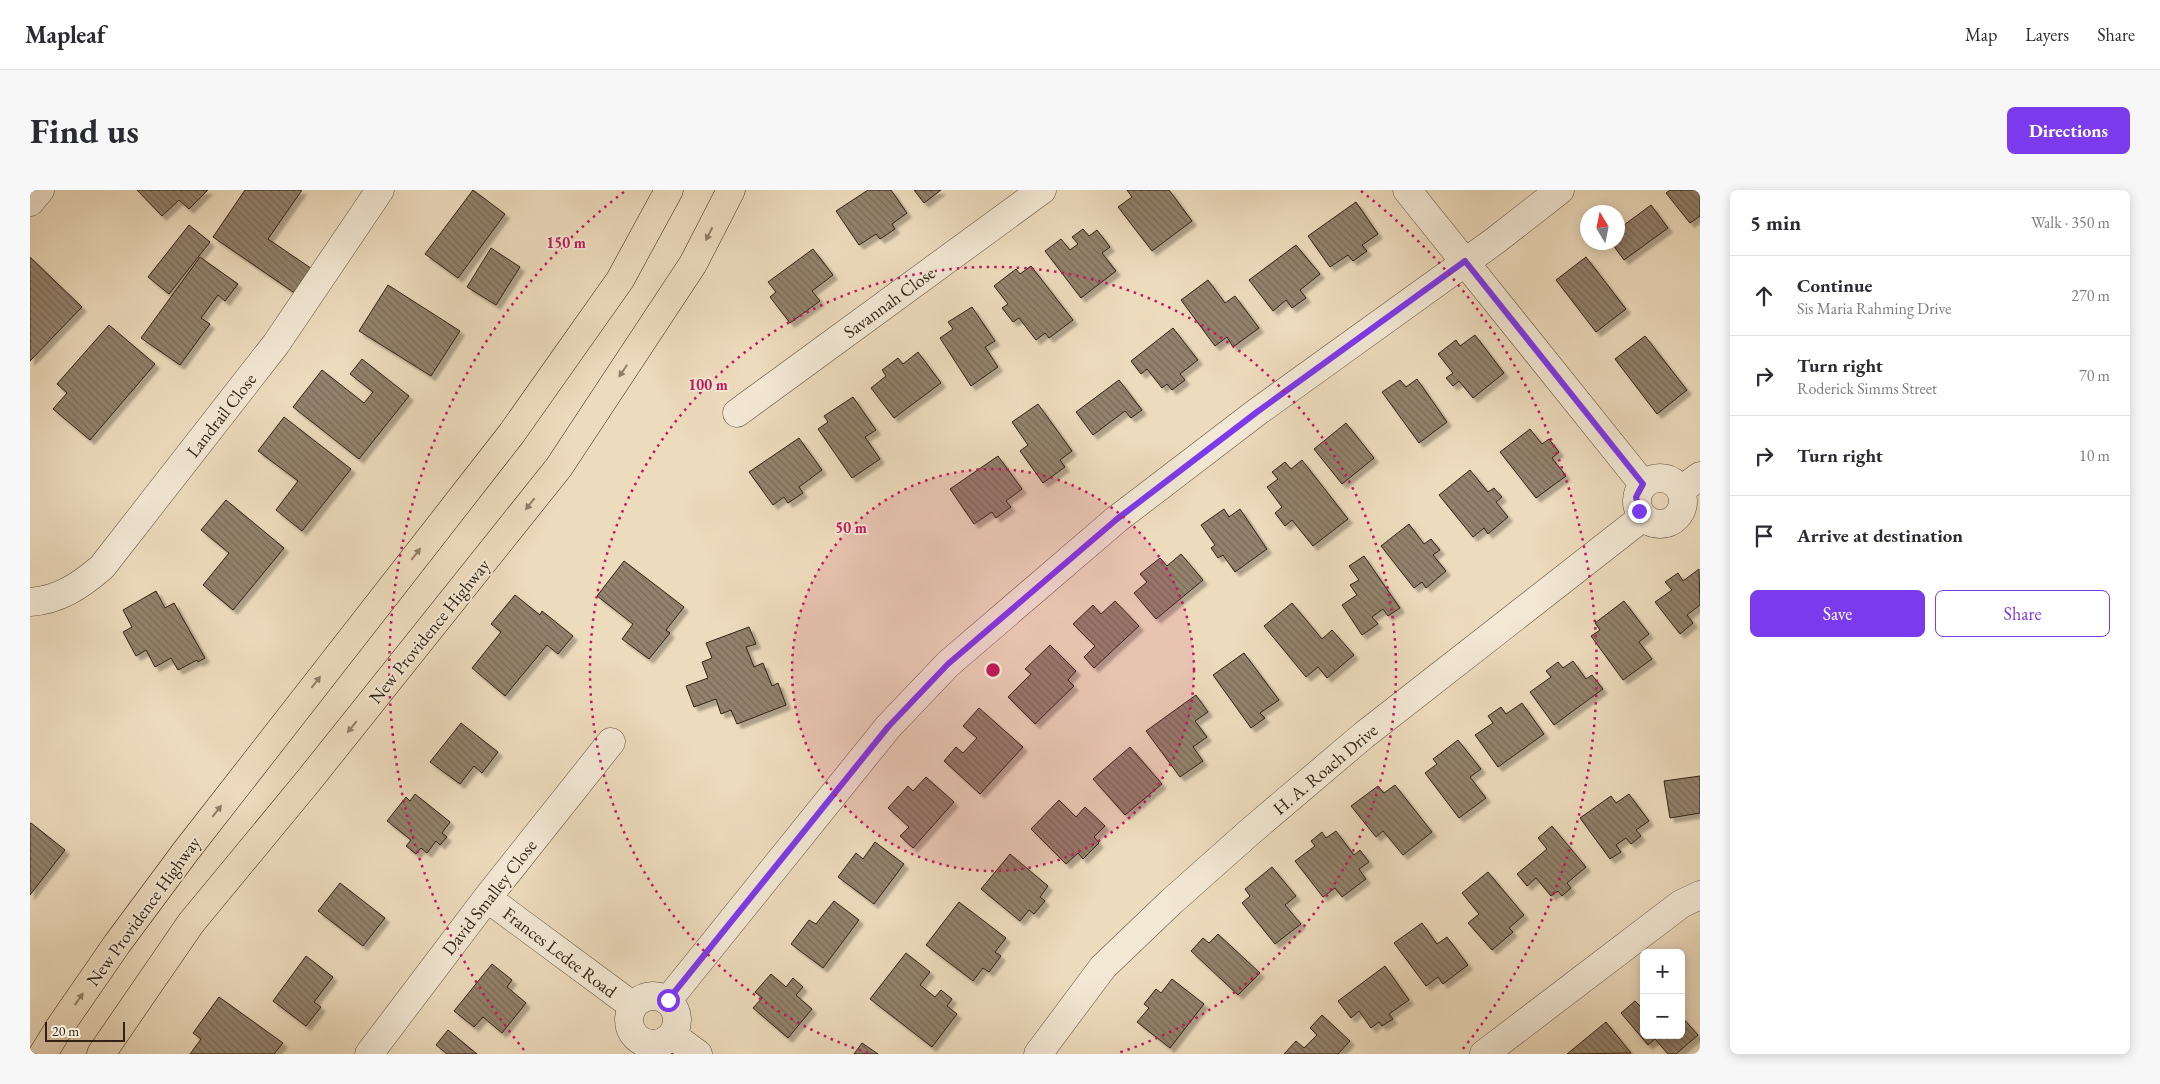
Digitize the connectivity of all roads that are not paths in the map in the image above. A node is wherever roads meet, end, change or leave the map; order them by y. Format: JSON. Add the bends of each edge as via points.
{"nodes":[{"id":1,"x":40,"y":190,"type":"edge"},
{"id":2,"x":380,"y":190,"type":"edge"},
{"id":3,"x":669,"y":190,"type":"edge"},
{"id":4,"x":731,"y":190,"type":"edge"},
{"id":5,"x":1042,"y":190,"type":"edge"},
{"id":6,"x":1407,"y":190,"type":"edge"},
{"id":7,"x":1560,"y":190,"type":"edge"},
{"id":8,"x":30,"y":202,"type":"edge"},
{"id":9,"x":1465,"y":261,"type":"junction"},
{"id":10,"x":737,"y":413,"type":"dead end"},
{"id":11,"x":1691,"y":483,"type":"edge"},
{"id":12,"x":1643,"y":484,"type":"junction"},
{"id":13,"x":1643,"y":517,"type":"junction"},
{"id":14,"x":30,"y":602,"type":"edge"},
{"id":15,"x":611,"y":742,"type":"dead end"},
{"id":16,"x":1700,"y":895,"type":"edge"},
{"id":17,"x":487,"y":898,"type":"junction"},
{"id":18,"x":668,"y":1000,"type":"junction"},
{"id":19,"x":634,"y":1006,"type":"junction"},
{"id":20,"x":672,"y":1035,"type":"junction"},
{"id":21,"x":630,"y":1046,"type":"edge"},
{"id":22,"x":43,"y":1054,"type":"edge"},
{"id":23,"x":101,"y":1054,"type":"edge"},
{"id":24,"x":369,"y":1054,"type":"edge"},
{"id":25,"x":698,"y":1054,"type":"edge"},
{"id":26,"x":1038,"y":1054,"type":"edge"},
{"id":27,"x":1484,"y":1054,"type":"edge"}],
"edges":[{"from":1,"to":8,"type":"street"},
{"from":2,"to":14,"type":"street","name":"Landrail Close","via":[[276,344],[102,567],[67,592],[46,601]]},
{"from":22,"to":3,"type":"highway","name":"New Providence Highway","one_way":true,"via":[[186,851],[512,433],[620,280]]},
{"from":4,"to":23,"type":"highway","name":"New Providence Highway","one_way":true,"via":[[693,264],[559,467],[191,923]]},
{"from":5,"to":10,"type":"street","name":"Savannah Close"},
{"from":6,"to":9,"type":"street"},
{"from":7,"to":9,"type":"street"},
{"from":9,"to":12,"type":"street"},
{"from":9,"to":18,"type":"street","via":[[1257,412],[1117,519],[948,664],[888,727]]},
{"from":11,"to":12,"type":"street","via":[[1677,484],[1664,477]]},
{"from":11,"to":13,"type":"street","via":[[1677,517],[1660,524],[1650,523]]},
{"from":12,"to":13,"type":"street","via":[[1636,504]]},
{"from":13,"to":26,"type":"street","name":"H. A. Roach Drive","via":[[1364,735],[1230,850],[1103,967]]},
{"from":15,"to":17,"type":"street","name":"David Smalley Close"},
{"from":16,"to":27,"type":"street","via":[[1681,904]]},
{"from":17,"to":19,"type":"street","name":"Frances Ledee Road"},
{"from":17,"to":24,"type":"street","name":"David Smalley Close"},
{"from":18,"to":19,"type":"street","via":[[650,996]]},
{"from":18,"to":20,"type":"street","via":[[678,1020]]},
{"from":19,"to":21,"type":"street","via":[[629,1023],[632,1031]]},
{"from":20,"to":21,"type":"street","via":[[664,1042]]},
{"from":20,"to":25,"type":"street"}]}
